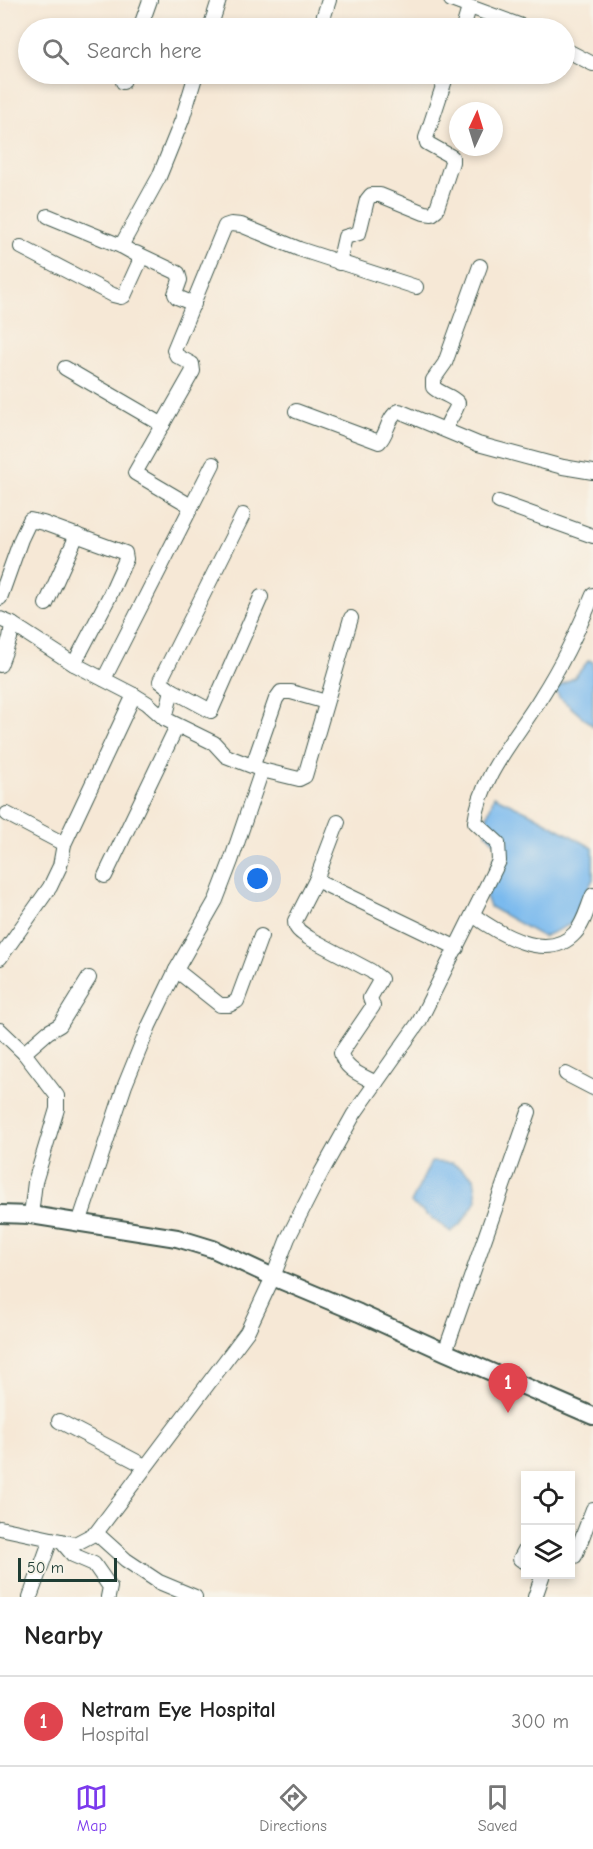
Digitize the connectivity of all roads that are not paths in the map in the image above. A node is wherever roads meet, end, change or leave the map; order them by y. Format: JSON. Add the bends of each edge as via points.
{"nodes":[{"id":1,"x":150,"y":0,"type":"edge"},
{"id":2,"x":219,"y":0,"type":"edge"},
{"id":3,"x":329,"y":0,"type":"edge"},
{"id":4,"x":451,"y":0,"type":"edge"},
{"id":5,"x":469,"y":8,"type":"junction"},
{"id":6,"x":144,"y":18,"type":"edge"},
{"id":7,"x":213,"y":18,"type":"edge"},
{"id":8,"x":323,"y":18,"type":"edge"},
{"id":9,"x":466,"y":18,"type":"edge"},
{"id":10,"x":498,"y":18,"type":"edge"},
{"id":11,"x":575,"y":55,"type":"edge"},
{"id":12,"x":593,"y":64,"type":"edge"},
{"id":13,"x":193,"y":84,"type":"edge"},
{"id":14,"x":444,"y":84,"type":"edge"},
{"id":15,"x":48,"y":216,"type":"dead end"},
{"id":16,"x":120,"y":246,"type":"junction"},
{"id":17,"x":21,"y":248,"type":"dead end"},
{"id":18,"x":136,"y":253,"type":"junction"},
{"id":19,"x":339,"y":263,"type":"junction"},
{"id":20,"x":480,"y":266,"type":"dead end"},
{"id":21,"x":416,"y":287,"type":"dead end"},
{"id":22,"x":194,"y":304,"type":"junction"},
{"id":23,"x":65,"y":369,"type":"dead end"},
{"id":24,"x":296,"y":411,"type":"dead end"},
{"id":25,"x":163,"y":425,"type":"junction"},
{"id":26,"x":446,"y":430,"type":"junction"},
{"id":27,"x":213,"y":464,"type":"dead end"},
{"id":28,"x":593,"y":472,"type":"edge"},
{"id":29,"x":500,"y":502,"type":"dead end"},
{"id":30,"x":191,"y":506,"type":"junction"},
{"id":31,"x":243,"y":515,"type":"dead end"},
{"id":32,"x":77,"y":535,"type":"junction"},
{"id":33,"x":593,"y":536,"type":"edge"},
{"id":34,"x":593,"y":595,"type":"edge"},
{"id":35,"x":261,"y":597,"type":"dead end"},
{"id":36,"x":0,"y":598,"type":"edge"},
{"id":37,"x":46,"y":604,"type":"dead end"},
{"id":38,"x":351,"y":618,"type":"dead end"},
{"id":39,"x":6,"y":622,"type":"edge"},
{"id":40,"x":74,"y":664,"type":"junction"},
{"id":41,"x":0,"y":665,"type":"edge"},
{"id":42,"x":104,"y":679,"type":"junction"},
{"id":43,"x":172,"y":690,"type":"junction"},
{"id":44,"x":134,"y":695,"type":"junction"},
{"id":45,"x":326,"y":702,"type":"junction"},
{"id":46,"x":171,"y":723,"type":"junction"},
{"id":47,"x":258,"y":768,"type":"junction"},
{"id":48,"x":7,"y":814,"type":"dead end"},
{"id":49,"x":338,"y":822,"type":"dead end"},
{"id":50,"x":64,"y":844,"type":"junction"},
{"id":51,"x":105,"y":876,"type":"dead end"},
{"id":52,"x":316,"y":880,"type":"junction"},
{"id":53,"x":593,"y":895,"type":"edge"},
{"id":54,"x":473,"y":915,"type":"junction"},
{"id":55,"x":261,"y":936,"type":"dead end"},
{"id":56,"x":457,"y":948,"type":"junction"},
{"id":57,"x":0,"y":958,"type":"edge"},
{"id":58,"x":176,"y":969,"type":"junction"},
{"id":59,"x":89,"y":978,"type":"dead end"},
{"id":60,"x":0,"y":1030,"type":"edge"},
{"id":61,"x":24,"y":1053,"type":"junction"},
{"id":62,"x":566,"y":1074,"type":"dead end"},
{"id":63,"x":376,"y":1083,"type":"junction"},
{"id":64,"x":593,"y":1088,"type":"edge"},
{"id":65,"x":529,"y":1112,"type":"dead end"},
{"id":66,"x":31,"y":1215,"type":"junction"},
{"id":67,"x":1,"y":1218,"type":"edge"},
{"id":68,"x":79,"y":1223,"type":"junction"},
{"id":69,"x":273,"y":1277,"type":"junction"},
{"id":70,"x":445,"y":1352,"type":"junction"},
{"id":71,"x":593,"y":1416,"type":"edge"},
{"id":72,"x":59,"y":1421,"type":"dead end"},
{"id":73,"x":145,"y":1466,"type":"junction"},
{"id":74,"x":593,"y":1509,"type":"edge"},
{"id":75,"x":0,"y":1528,"type":"edge"},
{"id":76,"x":96,"y":1533,"type":"junction"},
{"id":77,"x":56,"y":1540,"type":"junction"},
{"id":78,"x":575,"y":1556,"type":"edge"},
{"id":79,"x":542,"y":1579,"type":"edge"},
{"id":80,"x":30,"y":1597,"type":"edge"},
{"id":81,"x":108,"y":1597,"type":"edge"},
{"id":82,"x":195,"y":1597,"type":"edge"},
{"id":83,"x":535,"y":1597,"type":"edge"}],
"edges":[{"from":1,"to":6,"type":"street"},
{"from":2,"to":7,"type":"street"},
{"from":3,"to":8,"type":"street"},
{"from":4,"to":5,"type":"street"},
{"from":5,"to":9,"type":"street"},
{"from":5,"to":10,"type":"street"},
{"from":11,"to":12,"type":"street"},
{"from":13,"to":16,"type":"street","via":[[159,177]]},
{"from":14,"to":19,"type":"street","via":[[426,138],[427,143],[452,157],[436,211],[424,213],[371,195],[360,231],[345,237]]},
{"from":15,"to":16,"type":"street"},
{"from":16,"to":18,"type":"street"},
{"from":17,"to":18,"type":"street","via":[[121,297],[139,263]]},
{"from":18,"to":22,"type":"street","via":[[178,273],[175,294]]},
{"from":19,"to":21,"type":"street"},
{"from":19,"to":22,"type":"street","via":[[231,224],[221,234]]},
{"from":20,"to":26,"type":"street","via":[[445,363],[434,380],[436,391],[458,403]]},
{"from":22,"to":25,"type":"street","via":[[174,350],[194,368]]},
{"from":23,"to":25,"type":"street"},
{"from":24,"to":26,"type":"street","via":[[379,442],[399,411]]},
{"from":25,"to":30,"type":"street","via":[[135,473]]},
{"from":26,"to":28,"type":"street","via":[[478,444]]},
{"from":27,"to":30,"type":"street"},
{"from":29,"to":33,"type":"street"},
{"from":30,"to":42,"type":"street"},
{"from":31,"to":43,"type":"street","via":[[160,681]]},
{"from":32,"to":36,"type":"street","via":[[30,520]]},
{"from":32,"to":37,"type":"street"},
{"from":32,"to":40,"type":"street","via":[[125,554],[126,559]]},
{"from":34,"to":54,"type":"street","via":[[568,650],[487,780],[475,822],[498,843],[499,861]]},
{"from":35,"to":43,"type":"street","via":[[210,711]]},
{"from":38,"to":45,"type":"street"},
{"from":39,"to":40,"type":"street"},
{"from":39,"to":41,"type":"street","via":[[10,638]]},
{"from":40,"to":42,"type":"street"},
{"from":42,"to":44,"type":"street"},
{"from":43,"to":46,"type":"street"},
{"from":44,"to":46,"type":"street"},
{"from":44,"to":50,"type":"street"},
{"from":45,"to":47,"type":"street","via":[[305,776],[300,779]]},
{"from":45,"to":47,"type":"street","via":[[281,692]]},
{"from":46,"to":47,"type":"street","via":[[214,743],[226,756]]},
{"from":46,"to":51,"type":"street"},
{"from":47,"to":58,"type":"street","via":[[216,900]]},
{"from":48,"to":50,"type":"street"},
{"from":49,"to":52,"type":"street"},
{"from":50,"to":57,"type":"street","via":[[60,866],[50,887]]},
{"from":52,"to":56,"type":"street"},
{"from":52,"to":63,"type":"street","via":[[295,926],[381,980],[370,998],[373,1006],[341,1053],[351,1070]]},
{"from":53,"to":54,"type":"street","via":[[578,931],[553,945],[509,938]]},
{"from":54,"to":56,"type":"street"},
{"from":55,"to":58,"type":"street","via":[[237,1001],[229,1005],[220,1005]]},
{"from":56,"to":63,"type":"street","via":[[420,1023]]},
{"from":58,"to":68,"type":"street","via":[[125,1085]]},
{"from":59,"to":61,"type":"street","via":[[60,1025]]},
{"from":60,"to":61,"type":"street"},
{"from":61,"to":66,"type":"street","via":[[57,1096],[57,1109],[35,1182]]},
{"from":62,"to":64,"type":"street"},
{"from":63,"to":69,"type":"street","via":[[321,1173]]},
{"from":65,"to":70,"type":"street"},
{"from":66,"to":67,"type":"street"},
{"from":66,"to":68,"type":"street"},
{"from":68,"to":69,"type":"street","via":[[177,1238],[213,1249]]},
{"from":69,"to":70,"type":"street"},
{"from":69,"to":73,"type":"street","via":[[247,1332]]},
{"from":70,"to":71,"type":"street"},
{"from":72,"to":73,"type":"street"},
{"from":73,"to":76,"type":"street"},
{"from":74,"to":78,"type":"street"},
{"from":75,"to":77,"type":"street"},
{"from":76,"to":77,"type":"street","via":[[75,1544]]},
{"from":76,"to":82,"type":"street","via":[[159,1582]]},
{"from":77,"to":80,"type":"street"},
{"from":77,"to":81,"type":"street","via":[[73,1555],[94,1564],[110,1587]]},
{"from":79,"to":83,"type":"street"}]}
